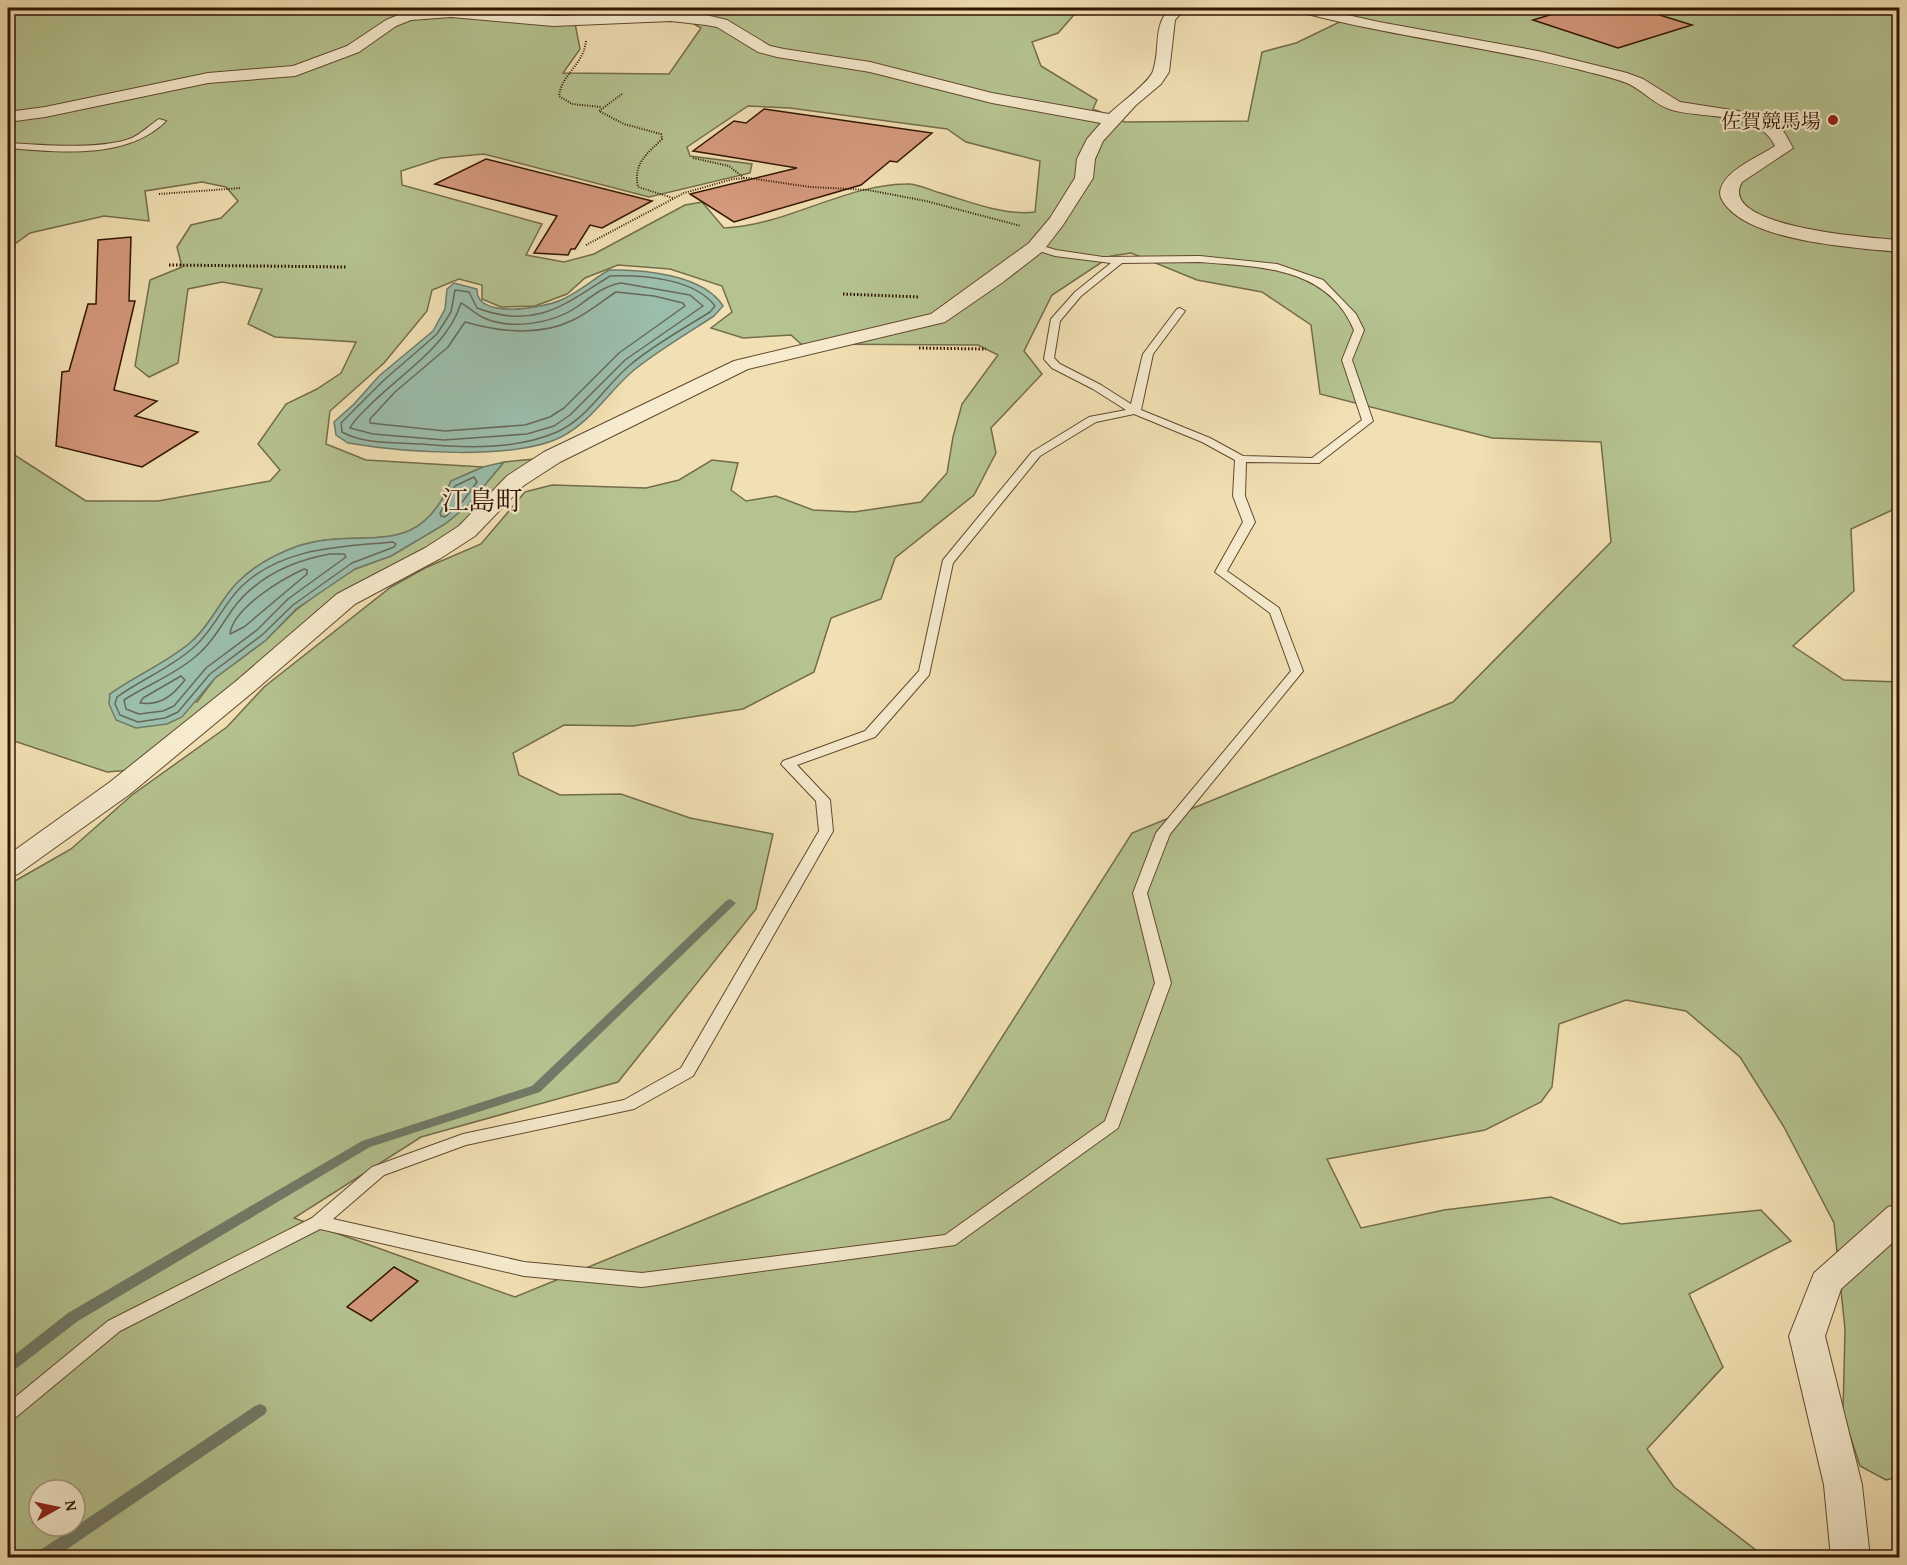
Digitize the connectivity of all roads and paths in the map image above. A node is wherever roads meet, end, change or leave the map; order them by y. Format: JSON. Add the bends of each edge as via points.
{"nodes":[{"id":1,"x":1178,"y":8,"type":"edge"},
{"id":2,"x":1300,"y":8,"type":"edge"},
{"id":3,"x":582,"y":20,"type":"junction"},
{"id":4,"x":622,"y":94,"type":"dead end"},
{"id":5,"x":602,"y":107,"type":"junction"},
{"id":6,"x":8,"y":117,"type":"edge"},
{"id":7,"x":1113,"y":120,"type":"junction"},
{"id":8,"x":162,"y":121,"type":"dead end"},
{"id":9,"x":8,"y":146,"type":"edge"},
{"id":10,"x":693,"y":158,"type":"dead end"},
{"id":11,"x":744,"y":178,"type":"junction"},
{"id":12,"x":241,"y":188,"type":"dead end"},
{"id":13,"x":159,"y":194,"type":"dead end"},
{"id":14,"x":674,"y":198,"type":"junction"},
{"id":15,"x":1041,"y":240,"type":"junction"},
{"id":16,"x":586,"y":245,"type":"dead end"},
{"id":17,"x":1899,"y":246,"type":"edge"},
{"id":18,"x":1121,"y":259,"type":"junction"},
{"id":19,"x":169,"y":265,"type":"dead end"},
{"id":20,"x":346,"y":267,"type":"dead end"},
{"id":21,"x":843,"y":294,"type":"dead end"},
{"id":22,"x":962,"y":302,"type":"junction"},
{"id":23,"x":1180,"y":311,"type":"dead end"},
{"id":24,"x":1135,"y":411,"type":"junction"},
{"id":25,"x":1241,"y":459,"type":"junction"},
{"id":26,"x":8,"y":868,"type":"edge"},
{"id":27,"x":1899,"y":1216,"type":"edge"},
{"id":28,"x":318,"y":1222,"type":"junction"},
{"id":29,"x":8,"y":1413,"type":"edge"},
{"id":30,"x":1851,"y":1557,"type":"edge"}],
"edges":[{"from":1,"to":7,"type":"street","via":[[1168,19],[1161,72]]},
{"from":2,"to":17,"type":"street","via":[[1614,74],[1636,81],[1668,104],[1759,122],[1775,132],[1784,148],[1734,179],[1730,199],[1742,212],[1793,231]]},
{"from":3,"to":5,"type":"path","via":[[586,49],[576,69],[559,88],[559,96],[572,104]]},
{"from":3,"to":6,"type":"street","via":[[462,13],[408,16],[353,49],[295,71],[208,78]]},
{"from":3,"to":7,"type":"street","via":[[670,16],[722,23],[764,49],[783,54],[870,67],[992,98]]},
{"from":4,"to":5,"type":"path"},
{"from":5,"to":14,"type":"path","via":[[598,111],[609,118],[661,134],[661,141],[641,159],[636,178],[638,187]]},
{"from":7,"to":15,"type":"street","via":[[1095,139],[1086,159],[1084,178]]},
{"from":8,"to":9,"type":"lane","via":[[135,140],[112,144]]},
{"from":10,"to":11,"type":"path","via":[[732,167]]},
{"from":11,"to":14,"type":"path"},
{"from":11,"to":15,"type":"path","via":[[868,190],[926,201]]},
{"from":12,"to":13,"type":"path"},
{"from":14,"to":16,"type":"path"},
{"from":15,"to":18,"type":"lane","via":[[1055,253]]},
{"from":15,"to":22,"type":"street"},
{"from":18,"to":24,"type":"lane","via":[[1078,294],[1055,321],[1049,359]]},
{"from":18,"to":25,"type":"lane","via":[[1200,259],[1274,266],[1320,282],[1353,316],[1359,330],[1347,360],[1368,421],[1315,461]]},
{"from":19,"to":20,"type":"path"},
{"from":21,"to":22,"type":"path"},
{"from":22,"to":26,"type":"street","via":[[938,318],[918,324],[741,365],[552,457],[515,481],[467,531],[346,598],[120,788]]},
{"from":23,"to":24,"type":"lane","via":[[1148,354]]},
{"from":24,"to":25,"type":"lane"},
{"from":24,"to":28,"type":"lane","via":[[1093,419],[1036,454],[947,563],[925,672],[870,734],[788,764],[823,800],[826,831],[687,1072],[628,1105],[463,1140],[378,1171]]},
{"from":25,"to":28,"type":"lane","via":[[1239,496],[1249,522],[1221,572],[1275,611],[1297,671],[1163,833],[1140,893],[1163,983],[1112,1124],[949,1241],[642,1280],[524,1269]]},
{"from":27,"to":30,"type":"street","via":[[1826,1282],[1807,1335],[1843,1485]]},
{"from":28,"to":29,"type":"lane","via":[[114,1326]]}]}
